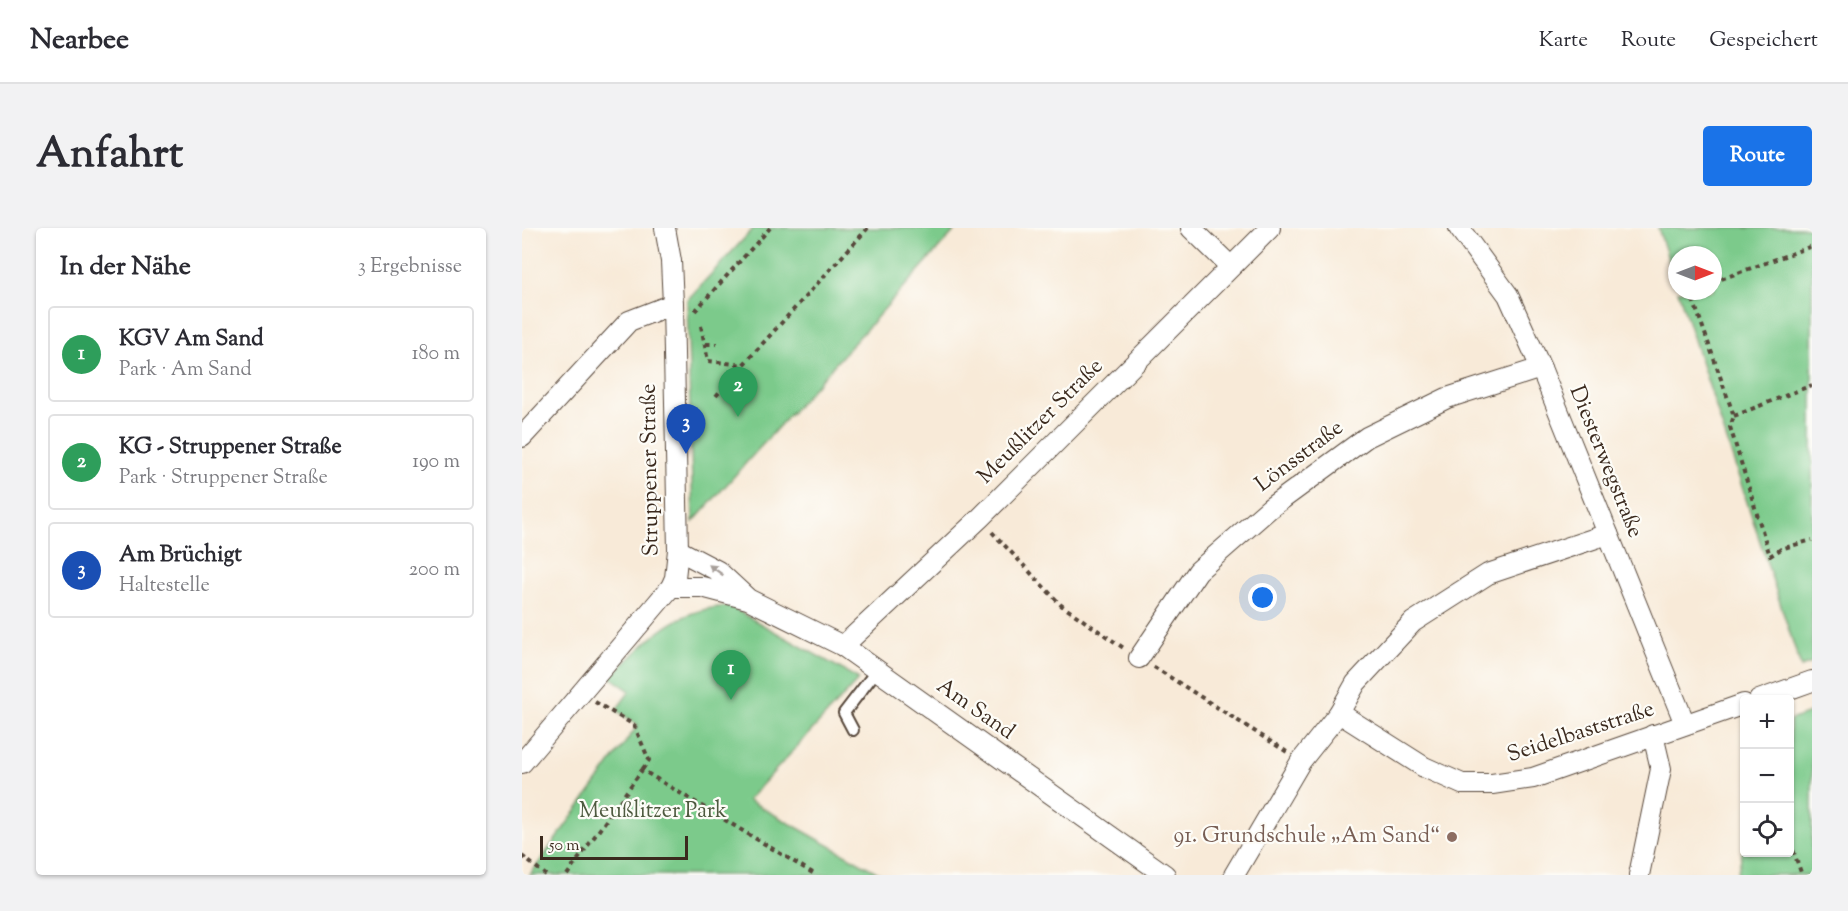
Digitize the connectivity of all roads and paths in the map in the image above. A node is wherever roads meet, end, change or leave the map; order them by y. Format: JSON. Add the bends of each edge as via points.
{"nodes":[{"id":1,"x":665,"y":228,"type":"edge"},
{"id":2,"x":770,"y":228,"type":"edge"},
{"id":3,"x":868,"y":228,"type":"edge"},
{"id":4,"x":1191,"y":228,"type":"edge"},
{"id":5,"x":1270,"y":228,"type":"edge"},
{"id":6,"x":1460,"y":228,"type":"edge"},
{"id":7,"x":1812,"y":246,"type":"edge"},
{"id":8,"x":1230,"y":266,"type":"junction"},
{"id":9,"x":1722,"y":279,"type":"edge"},
{"id":10,"x":1693,"y":300,"type":"edge"},
{"id":11,"x":673,"y":304,"type":"junction"},
{"id":12,"x":695,"y":311,"type":"dead end"},
{"id":13,"x":701,"y":326,"type":"dead end"},
{"id":14,"x":706,"y":344,"type":"junction"},
{"id":15,"x":717,"y":344,"type":"dead end"},
{"id":16,"x":743,"y":365,"type":"junction"},
{"id":17,"x":1541,"y":368,"type":"junction"},
{"id":18,"x":1812,"y":385,"type":"edge"},
{"id":19,"x":716,"y":396,"type":"dead end"},
{"id":20,"x":1734,"y":416,"type":"junction"},
{"id":21,"x":522,"y":437,"type":"edge"},
{"id":22,"x":1608,"y":534,"type":"junction"},
{"id":23,"x":1812,"y":540,"type":"edge"},
{"id":24,"x":678,"y":550,"type":"junction"},
{"id":25,"x":671,"y":587,"type":"junction"},
{"id":26,"x":748,"y":599,"type":"junction"},
{"id":27,"x":843,"y":646,"type":"junction"},
{"id":28,"x":1139,"y":658,"type":"dead end"},
{"id":29,"x":877,"y":670,"type":"junction"},
{"id":30,"x":1812,"y":681,"type":"edge"},
{"id":31,"x":581,"y":694,"type":"junction"},
{"id":32,"x":1771,"y":695,"type":"edge"},
{"id":33,"x":1740,"y":705,"type":"edge"},
{"id":34,"x":1339,"y":713,"type":"junction"},
{"id":35,"x":1685,"y":724,"type":"junction"},
{"id":36,"x":853,"y":730,"type":"dead end"},
{"id":37,"x":1653,"y":735,"type":"junction"},
{"id":38,"x":522,"y":763,"type":"edge"},
{"id":39,"x":642,"y":770,"type":"junction"},
{"id":40,"x":1794,"y":853,"type":"edge"},
{"id":41,"x":522,"y":856,"type":"edge"},
{"id":42,"x":546,"y":875,"type":"edge"},
{"id":43,"x":567,"y":875,"type":"edge"},
{"id":44,"x":816,"y":875,"type":"edge"},
{"id":45,"x":1165,"y":875,"type":"edge"},
{"id":46,"x":1234,"y":875,"type":"edge"},
{"id":47,"x":1639,"y":875,"type":"edge"},
{"id":48,"x":1802,"y":875,"type":"edge"}],
"edges":[{"from":1,"to":11,"type":"street","name":"Struppener Straße"},
{"from":2,"to":12,"type":"path"},
{"from":3,"to":16,"type":"path"},
{"from":4,"to":8,"type":"street"},
{"from":5,"to":8,"type":"street","name":"Meußlitzer Straße"},
{"from":6,"to":17,"type":"street","name":"Diesterwegstraße","via":[[1508,295]]},
{"from":7,"to":9,"type":"path"},
{"from":8,"to":27,"type":"street","name":"Meußlitzer Straße","via":[[980,518]]},
{"from":10,"to":20,"type":"path"},
{"from":11,"to":21,"type":"street","via":[[629,321]]},
{"from":11,"to":24,"type":"street","name":"Struppener Straße"},
{"from":13,"to":14,"type":"path"},
{"from":14,"to":15,"type":"path"},
{"from":14,"to":16,"type":"path","via":[[708,362]]},
{"from":16,"to":19,"type":"path"},
{"from":17,"to":22,"type":"street","name":"Diesterwegstraße"},
{"from":17,"to":28,"type":"street","name":"Lönsstraße","via":[[1446,398],[1367,437],[1270,508],[1198,571]]},
{"from":18,"to":20,"type":"path"},
{"from":20,"to":23,"type":"path","via":[[1730,427],[1770,556]]},
{"from":22,"to":34,"type":"street","via":[[1488,574],[1413,622],[1356,683]]},
{"from":22,"to":35,"type":"street","name":"Diesterwegstraße"},
{"from":24,"to":25,"type":"street","name":"Struppener Straße"},
{"from":26,"to":24,"type":"street","name":"Am Sand","one_way":true,"via":[[718,571]]},
{"from":25,"to":26,"type":"street","name":"Am Sand","via":[[702,587]]},
{"from":25,"to":31,"type":"street","name":"Struppener Straße"},
{"from":26,"to":27,"type":"street","name":"Am Sand"},
{"from":27,"to":29,"type":"street","name":"Am Sand"},
{"from":29,"to":36,"type":"lane","via":[[844,713]]},
{"from":29,"to":45,"type":"street","name":"Am Sand"},
{"from":30,"to":32,"type":"street"},
{"from":31,"to":38,"type":"street","name":"Struppener Straße"},
{"from":31,"to":39,"type":"path","via":[[634,725],[649,760]]},
{"from":33,"to":35,"type":"street","name":"Seidelbaststraße"},
{"from":34,"to":37,"type":"street","name":"Seidelbaststraße","via":[[1424,767],[1462,784],[1533,778]]},
{"from":34,"to":46,"type":"street","via":[[1301,761]]},
{"from":35,"to":37,"type":"street","name":"Seidelbaststraße"},
{"from":37,"to":47,"type":"street","via":[[1661,769]]},
{"from":39,"to":43,"type":"path"},
{"from":39,"to":44,"type":"path"},
{"from":40,"to":48,"type":"path"},
{"from":41,"to":42,"type":"path"}]}
